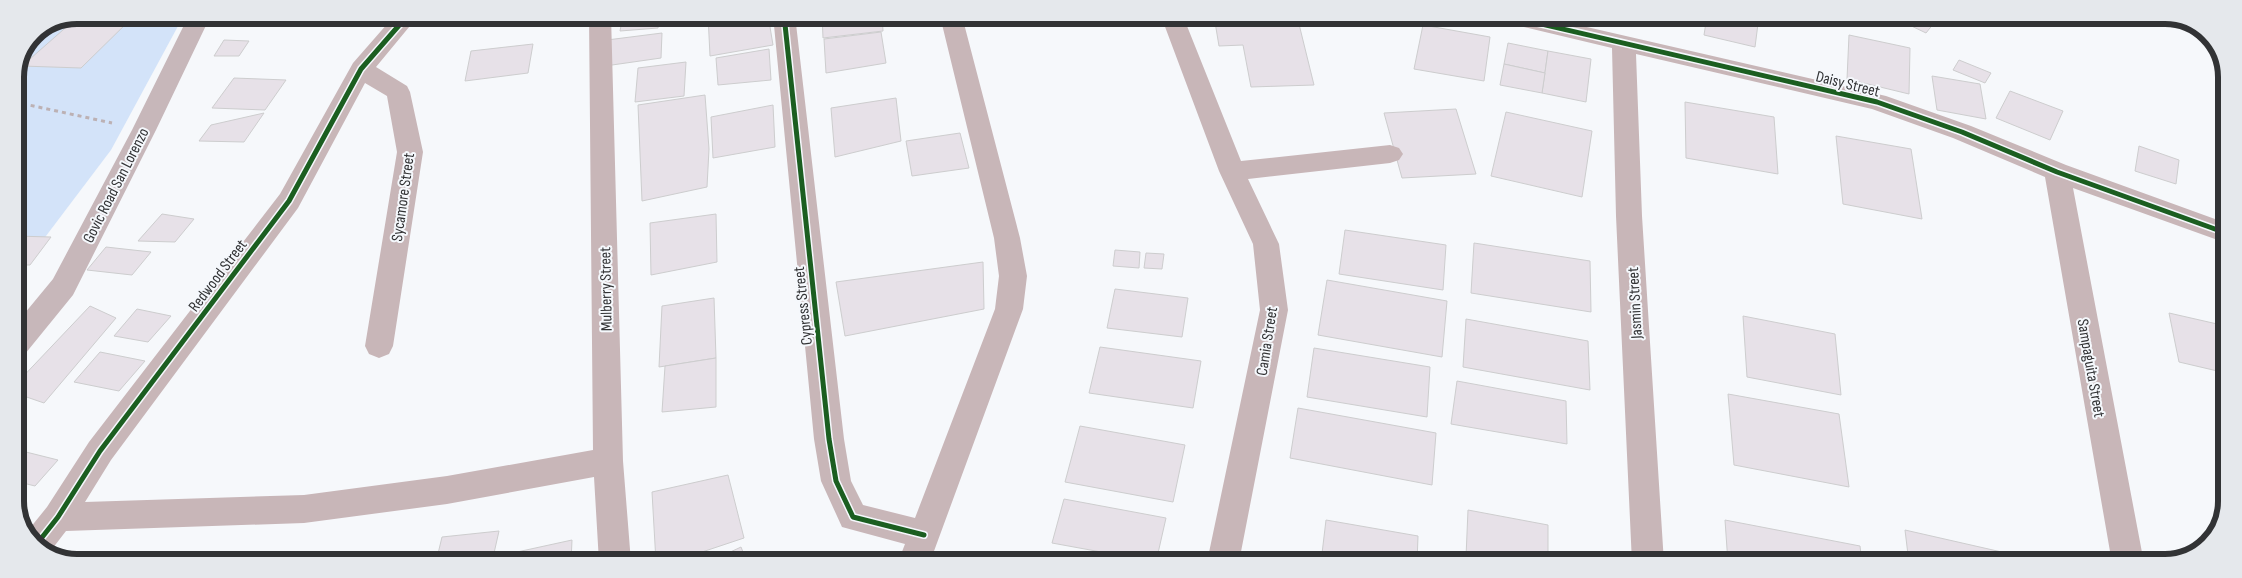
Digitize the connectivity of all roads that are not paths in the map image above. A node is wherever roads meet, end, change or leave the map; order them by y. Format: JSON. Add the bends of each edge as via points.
{"nodes":[{"id":1,"x":196,"y":24,"type":"edge"},
{"id":2,"x":400,"y":24,"type":"edge"},
{"id":3,"x":600,"y":24,"type":"edge"},
{"id":4,"x":785,"y":24,"type":"edge"},
{"id":5,"x":952,"y":24,"type":"edge"},
{"id":6,"x":1175,"y":24,"type":"edge"},
{"id":7,"x":1543,"y":24,"type":"edge"},
{"id":8,"x":1624,"y":42,"type":"junction"},
{"id":9,"x":361,"y":69,"type":"junction"},
{"id":10,"x":1390,"y":154,"type":"dead end"},
{"id":11,"x":1232,"y":171,"type":"junction"},
{"id":12,"x":2057,"y":172,"type":"junction"},
{"id":13,"x":2218,"y":230,"type":"edge"},
{"id":14,"x":24,"y":335,"type":"edge"},
{"id":15,"x":379,"y":346,"type":"dead end"},
{"id":16,"x":608,"y":461,"type":"junction"},
{"id":17,"x":58,"y":517,"type":"junction"},
{"id":18,"x":924,"y":535,"type":"junction"},
{"id":19,"x":40,"y":539,"type":"edge"},
{"id":20,"x":614,"y":554,"type":"edge"},
{"id":21,"x":917,"y":554,"type":"edge"},
{"id":22,"x":1224,"y":554,"type":"edge"},
{"id":23,"x":1648,"y":554,"type":"edge"},
{"id":24,"x":2130,"y":554,"type":"edge"}],
"edges":[{"from":1,"to":14,"type":"main road","name":"Govic Road San Lorenzo","via":[[63,287]]},
{"from":2,"to":9,"type":"street","name":"Redwood Street"},
{"from":3,"to":16,"type":"street","name":"Mulberry Street"},
{"from":4,"to":18,"type":"street","name":"Cypress Street","via":[[836,481],[853,518]]},
{"from":5,"to":18,"type":"street","via":[[1007,238],[1013,276],[1009,309]]},
{"from":6,"to":11,"type":"street","name":"Camia Street"},
{"from":7,"to":8,"type":"street","name":"Daisy Street"},
{"from":8,"to":12,"type":"street","name":"Daisy Street","via":[[1877,102],[1962,132]]},
{"from":8,"to":23,"type":"street","name":"Jasmin Street","via":[[1629,216]]},
{"from":9,"to":15,"type":"street","name":"Sycamore Street","via":[[398,92],[410,152]]},
{"from":9,"to":17,"type":"street","name":"Redwood Street","via":[[289,200],[100,452]]},
{"from":10,"to":11,"type":"street"},
{"from":11,"to":22,"type":"street","name":"Camia Street","via":[[1266,244],[1274,310]]},
{"from":12,"to":13,"type":"street","name":"Daisy Street"},
{"from":12,"to":24,"type":"street","name":"Sampaguita Street"},
{"from":16,"to":17,"type":"street","via":[[447,490],[304,509]]},
{"from":16,"to":20,"type":"street","name":"Mulberry Street"},
{"from":17,"to":19,"type":"street","name":"Redwood Street"},
{"from":18,"to":21,"type":"street"}]}
